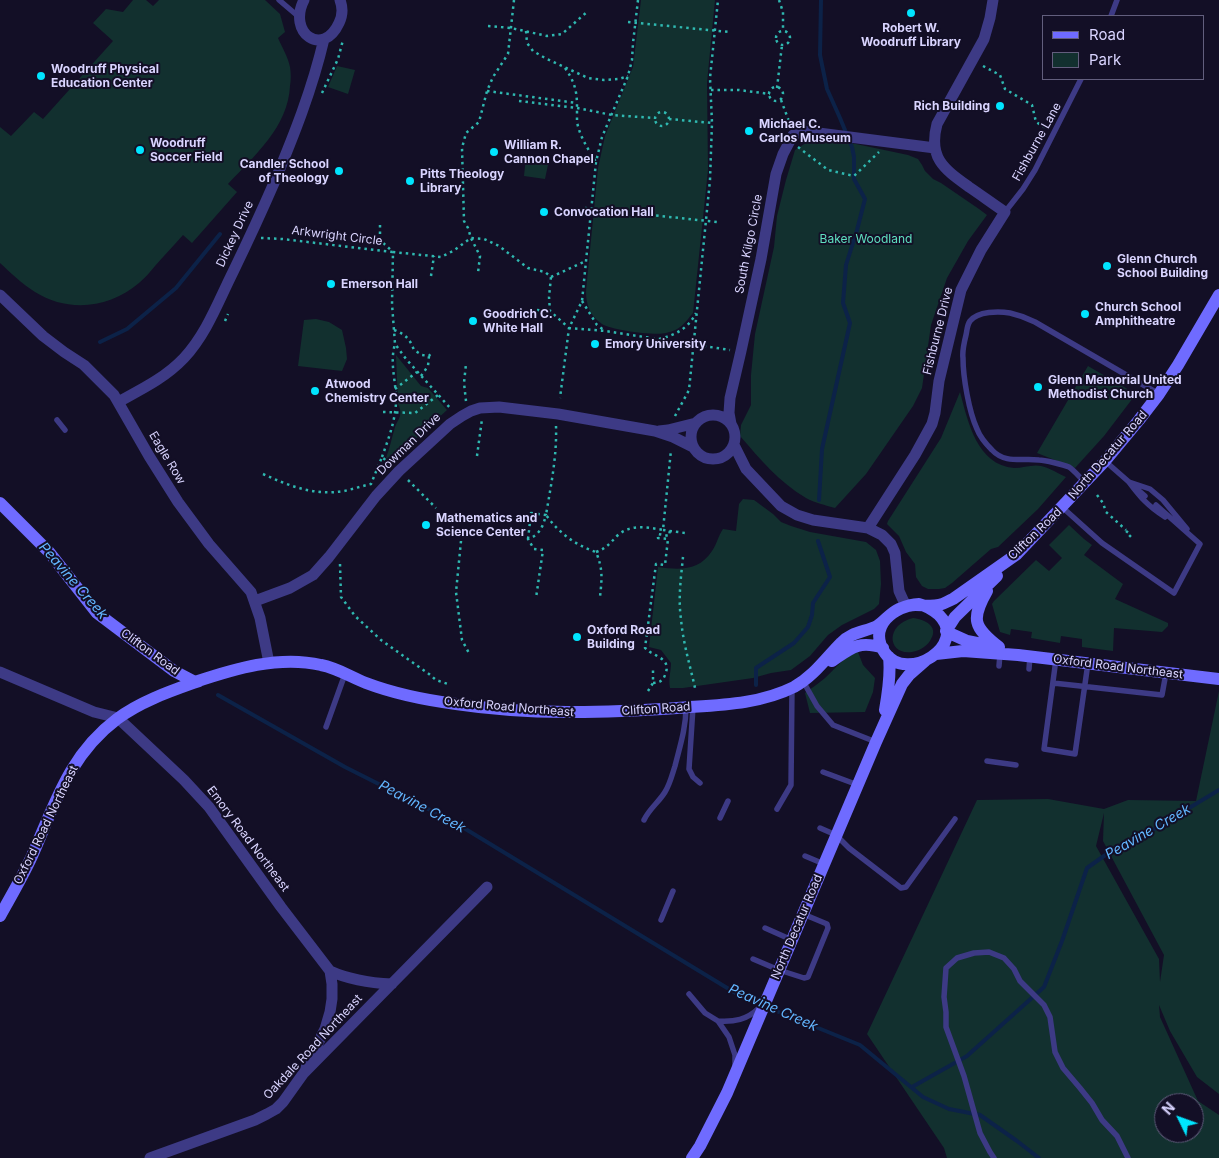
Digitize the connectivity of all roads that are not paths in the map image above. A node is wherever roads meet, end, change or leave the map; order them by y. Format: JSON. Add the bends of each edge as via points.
{"nodes":[{"id":1,"x":279,"y":0,"type":"edge"},
{"id":2,"x":304,"y":0,"type":"edge"},
{"id":3,"x":340,"y":0,"type":"edge"},
{"id":4,"x":993,"y":0,"type":"edge"},
{"id":5,"x":1117,"y":0,"type":"edge"},
{"id":6,"x":1111,"y":15,"type":"edge"},
{"id":7,"x":299,"y":17,"type":"junction"},
{"id":8,"x":324,"y":39,"type":"junction"},
{"id":9,"x":1081,"y":80,"type":"edge"},
{"id":10,"x":935,"y":148,"type":"junction"},
{"id":11,"x":1005,"y":212,"type":"junction"},
{"id":12,"x":0,"y":295,"type":"edge"},
{"id":13,"x":1219,"y":295,"type":"edge"},
{"id":14,"x":953,"y":324,"type":"junction"},
{"id":15,"x":967,"y":327,"type":"junction"},
{"id":16,"x":1159,"y":394,"type":"junction"},
{"id":17,"x":730,"y":398,"type":"junction"},
{"id":18,"x":118,"y":402,"type":"junction"},
{"id":19,"x":716,"y":415,"type":"junction"},
{"id":20,"x":57,"y":420,"type":"dead end"},
{"id":21,"x":696,"y":423,"type":"junction"},
{"id":22,"x":731,"y":424,"type":"junction"},
{"id":23,"x":65,"y":430,"type":"dead end"},
{"id":24,"x":655,"y":431,"type":"junction"},
{"id":25,"x":734,"y":444,"type":"junction"},
{"id":26,"x":692,"y":446,"type":"junction"},
{"id":27,"x":1105,"y":461,"type":"junction"},
{"id":28,"x":1129,"y":482,"type":"junction"},
{"id":29,"x":1086,"y":483,"type":"junction"},
{"id":30,"x":1145,"y":496,"type":"dead end"},
{"id":31,"x":0,"y":503,"type":"edge"},
{"id":32,"x":1156,"y":505,"type":"dead end"},
{"id":33,"x":1062,"y":507,"type":"junction"},
{"id":34,"x":1181,"y":527,"type":"junction"},
{"id":35,"x":868,"y":528,"type":"junction"},
{"id":36,"x":1200,"y":544,"type":"junction"},
{"id":37,"x":1017,"y":554,"type":"junction"},
{"id":38,"x":992,"y":581,"type":"junction"},
{"id":39,"x":255,"y":601,"type":"junction"},
{"id":40,"x":907,"y":605,"type":"junction"},
{"id":41,"x":924,"y":605,"type":"junction"},
{"id":42,"x":885,"y":620,"type":"junction"},
{"id":43,"x":947,"y":632,"type":"junction"},
{"id":44,"x":886,"y":652,"type":"junction"},
{"id":45,"x":999,"y":656,"type":"junction"},
{"id":46,"x":931,"y":657,"type":"junction"},
{"id":47,"x":1056,"y":659,"type":"junction"},
{"id":48,"x":269,"y":663,"type":"junction"},
{"id":49,"x":1088,"y":663,"type":"junction"},
{"id":50,"x":0,"y":672,"type":"edge"},
{"id":51,"x":1166,"y":673,"type":"junction"},
{"id":52,"x":218,"y":674,"type":"junction"},
{"id":53,"x":345,"y":674,"type":"junction"},
{"id":54,"x":814,"y":674,"type":"junction"},
{"id":55,"x":1219,"y":680,"type":"edge"},
{"id":56,"x":1053,"y":683,"type":"junction"},
{"id":57,"x":797,"y":684,"type":"junction"},
{"id":58,"x":1085,"y":686,"type":"junction"},
{"id":59,"x":690,"y":707,"type":"junction"},
{"id":60,"x":563,"y":713,"type":"joint"},
{"id":61,"x":118,"y":718,"type":"junction"},
{"id":62,"x":326,"y":727,"type":"dead end"},
{"id":63,"x":878,"y":738,"type":"junction"},
{"id":64,"x":987,"y":761,"type":"dead end"},
{"id":65,"x":1016,"y":765,"type":"dead end"},
{"id":66,"x":823,"y":772,"type":"dead end"},
{"id":67,"x":700,"y":783,"type":"dead end"},
{"id":68,"x":858,"y":784,"type":"junction"},
{"id":69,"x":728,"y":802,"type":"dead end"},
{"id":70,"x":777,"y":809,"type":"dead end"},
{"id":71,"x":720,"y":818,"type":"dead end"},
{"id":72,"x":644,"y":820,"type":"dead end"},
{"id":73,"x":955,"y":820,"type":"dead end"},
{"id":74,"x":820,"y":828,"type":"dead end"},
{"id":75,"x":836,"y":835,"type":"junction"},
{"id":76,"x":805,"y":856,"type":"dead end"},
{"id":77,"x":824,"y":864,"type":"junction"},
{"id":78,"x":487,"y":887,"type":"dead end"},
{"id":79,"x":673,"y":890,"type":"dead end"},
{"id":80,"x":803,"y":914,"type":"junction"},
{"id":81,"x":0,"y":916,"type":"edge"},
{"id":82,"x":661,"y":920,"type":"dead end"},
{"id":83,"x":764,"y":928,"type":"dead end"},
{"id":84,"x":792,"y":940,"type":"junction"},
{"id":85,"x":753,"y":959,"type":"dead end"},
{"id":86,"x":779,"y":970,"type":"junction"},
{"id":87,"x":330,"y":971,"type":"junction"},
{"id":88,"x":392,"y":984,"type":"junction"},
{"id":89,"x":689,"y":994,"type":"dead end"},
{"id":90,"x":757,"y":1014,"type":"junction"},
{"id":91,"x":718,"y":1021,"type":"junction"},
{"id":92,"x":303,"y":1074,"type":"junction"},
{"id":93,"x":735,"y":1074,"type":"junction"},
{"id":94,"x":699,"y":1152,"type":"edge"},
{"id":95,"x":150,"y":1158,"type":"edge"},
{"id":96,"x":692,"y":1158,"type":"edge"},
{"id":97,"x":994,"y":1158,"type":"edge"},
{"id":98,"x":1128,"y":1158,"type":"edge"}],
"edges":[{"from":1,"to":7,"type":"lane"},
{"from":2,"to":7,"type":"street"},
{"from":3,"to":8,"type":"street","name":"Dickey Drive","via":[[343,10],[339,23]]},
{"from":4,"to":10,"type":"street","via":[[986,34],[937,124]]},
{"from":5,"to":6,"type":"lane"},
{"from":7,"to":8,"type":"street","via":[[304,33],[316,40]]},
{"from":8,"to":18,"type":"street","name":"Dickey Drive","via":[[307,101],[286,154],[213,316],[184,358],[158,381]]},
{"from":9,"to":11,"type":"lane","name":"Fishburne Lane","via":[[1035,170]]},
{"from":10,"to":11,"type":"street","via":[[944,168]]},
{"from":10,"to":17,"type":"street","name":"South Kilgo Circle","via":[[795,136],[782,154],[776,174]]},
{"from":11,"to":14,"type":"street","name":"Fishburne Drive","via":[[971,268],[961,290]]},
{"from":12,"to":18,"type":"street","name":"Eagle Row","via":[[44,336],[84,365]]},
{"from":13,"to":16,"type":"main road"},
{"from":14,"to":15,"type":"lane"},
{"from":14,"to":35,"type":"street","name":"Fishburne Drive","via":[[932,424]]},
{"from":15,"to":16,"type":"lane","via":[[971,320],[984,314],[1020,316]]},
{"from":15,"to":29,"type":"lane","via":[[963,369],[970,407],[980,436],[1003,458],[1039,460],[1068,467]]},
{"from":16,"to":27,"type":"main road"},
{"from":17,"to":19,"type":"street","name":"South Kilgo Circle"},
{"from":17,"to":22,"type":"street","name":"South Kilgo Circle"},
{"from":18,"to":39,"type":"street","name":"Eagle Row","via":[[178,502]]},
{"from":19,"to":21,"type":"street","name":"Dowman Drive","via":[[703,417]]},
{"from":19,"to":22,"type":"street"},
{"from":20,"to":23,"type":"lane"},
{"from":21,"to":24,"type":"street","name":"Dowman Drive"},
{"from":21,"to":26,"type":"street","via":[[691,434]]},
{"from":22,"to":25,"type":"street","via":[[735,432]]},
{"from":24,"to":26,"type":"street","name":"Dowman Drive"},
{"from":24,"to":39,"type":"street","name":"Dowman Drive","via":[[499,407],[471,411],[450,424],[399,471],[313,575]]},
{"from":25,"to":26,"type":"street","name":"Dowman Drive","via":[[724,456],[712,460],[700,456]]},
{"from":25,"to":35,"type":"street","via":[[746,469],[782,506],[813,520]]},
{"from":27,"to":28,"type":"lane"},
{"from":27,"to":29,"type":"main road"},
{"from":28,"to":30,"type":"lane"},
{"from":28,"to":34,"type":"lane","via":[[1152,509]]},
{"from":28,"to":36,"type":"lane","via":[[1150,489],[1163,500]]},
{"from":29,"to":33,"type":"main road","name":"North Decatur Road"},
{"from":31,"to":52,"type":"main road","name":"Clifton Road","via":[[49,552],[97,613],[174,671],[195,682]]},
{"from":32,"to":34,"type":"lane"},
{"from":33,"to":36,"type":"lane","via":[[1102,543],[1174,593]]},
{"from":33,"to":37,"type":"main road","name":"Clifton Road"},
{"from":34,"to":36,"type":"lane"},
{"from":35,"to":40,"type":"street","via":[[882,535],[896,553],[899,591]]},
{"from":37,"to":38,"type":"main road"},
{"from":37,"to":41,"type":"main road","via":[[953,599],[937,605]]},
{"from":38,"to":43,"type":"main road","via":[[955,618]]},
{"from":38,"to":45,"type":"main road","via":[[981,600],[977,623]]},
{"from":39,"to":48,"type":"street","name":"Eagle Row"},
{"from":40,"to":41,"type":"main road"},
{"from":40,"to":42,"type":"main road","name":"Clifton Road"},
{"from":41,"to":43,"type":"main road","via":[[940,616]]},
{"from":42,"to":44,"type":"main road","via":[[880,641]]},
{"from":42,"to":54,"type":"main road","name":"Clifton Road","via":[[842,642]]},
{"from":43,"to":45,"type":"main road","name":"Oxford Road Northeast"},
{"from":43,"to":46,"type":"main road","via":[[944,644]]},
{"from":44,"to":46,"type":"main road","via":[[895,661],[906,664]]},
{"from":44,"to":54,"type":"main road","via":[[868,644],[858,645]]},
{"from":44,"to":63,"type":"main road","name":"North Decatur Road","via":[[890,664],[887,698]]},
{"from":45,"to":46,"type":"main road","name":"Oxford Road Northeast","via":[[963,651]]},
{"from":45,"to":47,"type":"main road","name":"Oxford Road Northeast","via":[[1026,660]]},
{"from":46,"to":63,"type":"main road","name":"North Decatur Road","via":[[909,674],[902,684]]},
{"from":47,"to":49,"type":"main road","name":"Oxford Road Northeast"},
{"from":47,"to":56,"type":"lane"},
{"from":48,"to":52,"type":"main road","name":"Clifton Road"},
{"from":48,"to":53,"type":"main road","via":[[310,663]]},
{"from":49,"to":51,"type":"main road","name":"Oxford Road Northeast"},
{"from":49,"to":58,"type":"lane"},
{"from":50,"to":61,"type":"street","name":"Emory Road Northeast","via":[[94,712]]},
{"from":51,"to":55,"type":"main road","name":"Oxford Road Northeast"},
{"from":51,"to":58,"type":"lane","via":[[1162,695]]},
{"from":52,"to":61,"type":"main road","name":"Oxford Road Northeast","via":[[150,700]]},
{"from":53,"to":60,"type":"main road","name":"Oxford Road Northeast","via":[[397,693],[438,701]]},
{"from":53,"to":62,"type":"lane"},
{"from":54,"to":57,"type":"main road","name":"Clifton Road"},
{"from":56,"to":58,"type":"lane"},
{"from":56,"to":58,"type":"lane","via":[[1044,749],[1075,754]]},
{"from":57,"to":59,"type":"main road","name":"Clifton Road","via":[[752,701]]},
{"from":57,"to":63,"type":"lane","via":[[833,725]]},
{"from":57,"to":70,"type":"lane","via":[[791,785]]},
{"from":59,"to":60,"type":"main road","name":"Clifton Road"},
{"from":59,"to":67,"type":"lane","via":[[688,765],[690,774]]},
{"from":59,"to":72,"type":"lane","via":[[670,783]]},
{"from":61,"to":81,"type":"main road","name":"Oxford Road Northeast","via":[[91,743],[73,766],[28,865]]},
{"from":61,"to":87,"type":"street","name":"Emory Road Northeast","via":[[209,807]]},
{"from":63,"to":68,"type":"main road","name":"North Decatur Road"},
{"from":64,"to":65,"type":"lane"},
{"from":66,"to":68,"type":"lane"},
{"from":68,"to":75,"type":"main road","name":"North Decatur Road"},
{"from":69,"to":71,"type":"lane"},
{"from":73,"to":75,"type":"lane","via":[[906,887],[901,888]]},
{"from":74,"to":75,"type":"lane"},
{"from":75,"to":77,"type":"main road","name":"North Decatur Road"},
{"from":76,"to":77,"type":"lane"},
{"from":77,"to":80,"type":"main road","name":"North Decatur Road"},
{"from":78,"to":88,"type":"street","name":"Oakdale Road Northeast"},
{"from":79,"to":82,"type":"lane"},
{"from":80,"to":84,"type":"main road","name":"North Decatur Road"},
{"from":80,"to":86,"type":"lane","via":[[827,924],[828,928],[808,976],[804,978]]},
{"from":83,"to":84,"type":"lane"},
{"from":84,"to":86,"type":"main road","name":"North Decatur Road"},
{"from":85,"to":86,"type":"lane"},
{"from":86,"to":90,"type":"main road","name":"North Decatur Road"},
{"from":87,"to":88,"type":"street","via":[[370,983]]},
{"from":87,"to":92,"type":"street","via":[[330,1012]]},
{"from":88,"to":92,"type":"street","name":"Oakdale Road Northeast"},
{"from":89,"to":91,"type":"lane"},
{"from":90,"to":91,"type":"lane","via":[[730,1022]]},
{"from":90,"to":93,"type":"main road","name":"North Decatur Road"},
{"from":91,"to":93,"type":"lane","via":[[729,1037],[735,1055]]},
{"from":92,"to":95,"type":"street","name":"Oakdale Road Northeast","via":[[284,1102],[267,1114]]},
{"from":93,"to":94,"type":"main road","name":"North Decatur Road"},
{"from":94,"to":96,"type":"main road","name":"North Decatur Road"},
{"from":97,"to":98,"type":"lane","via":[[980,1133],[946,1027],[944,997],[946,968],[957,958],[990,952],[1004,958],[1020,981],[1044,1005],[1062,1068],[1117,1136]]}]}
